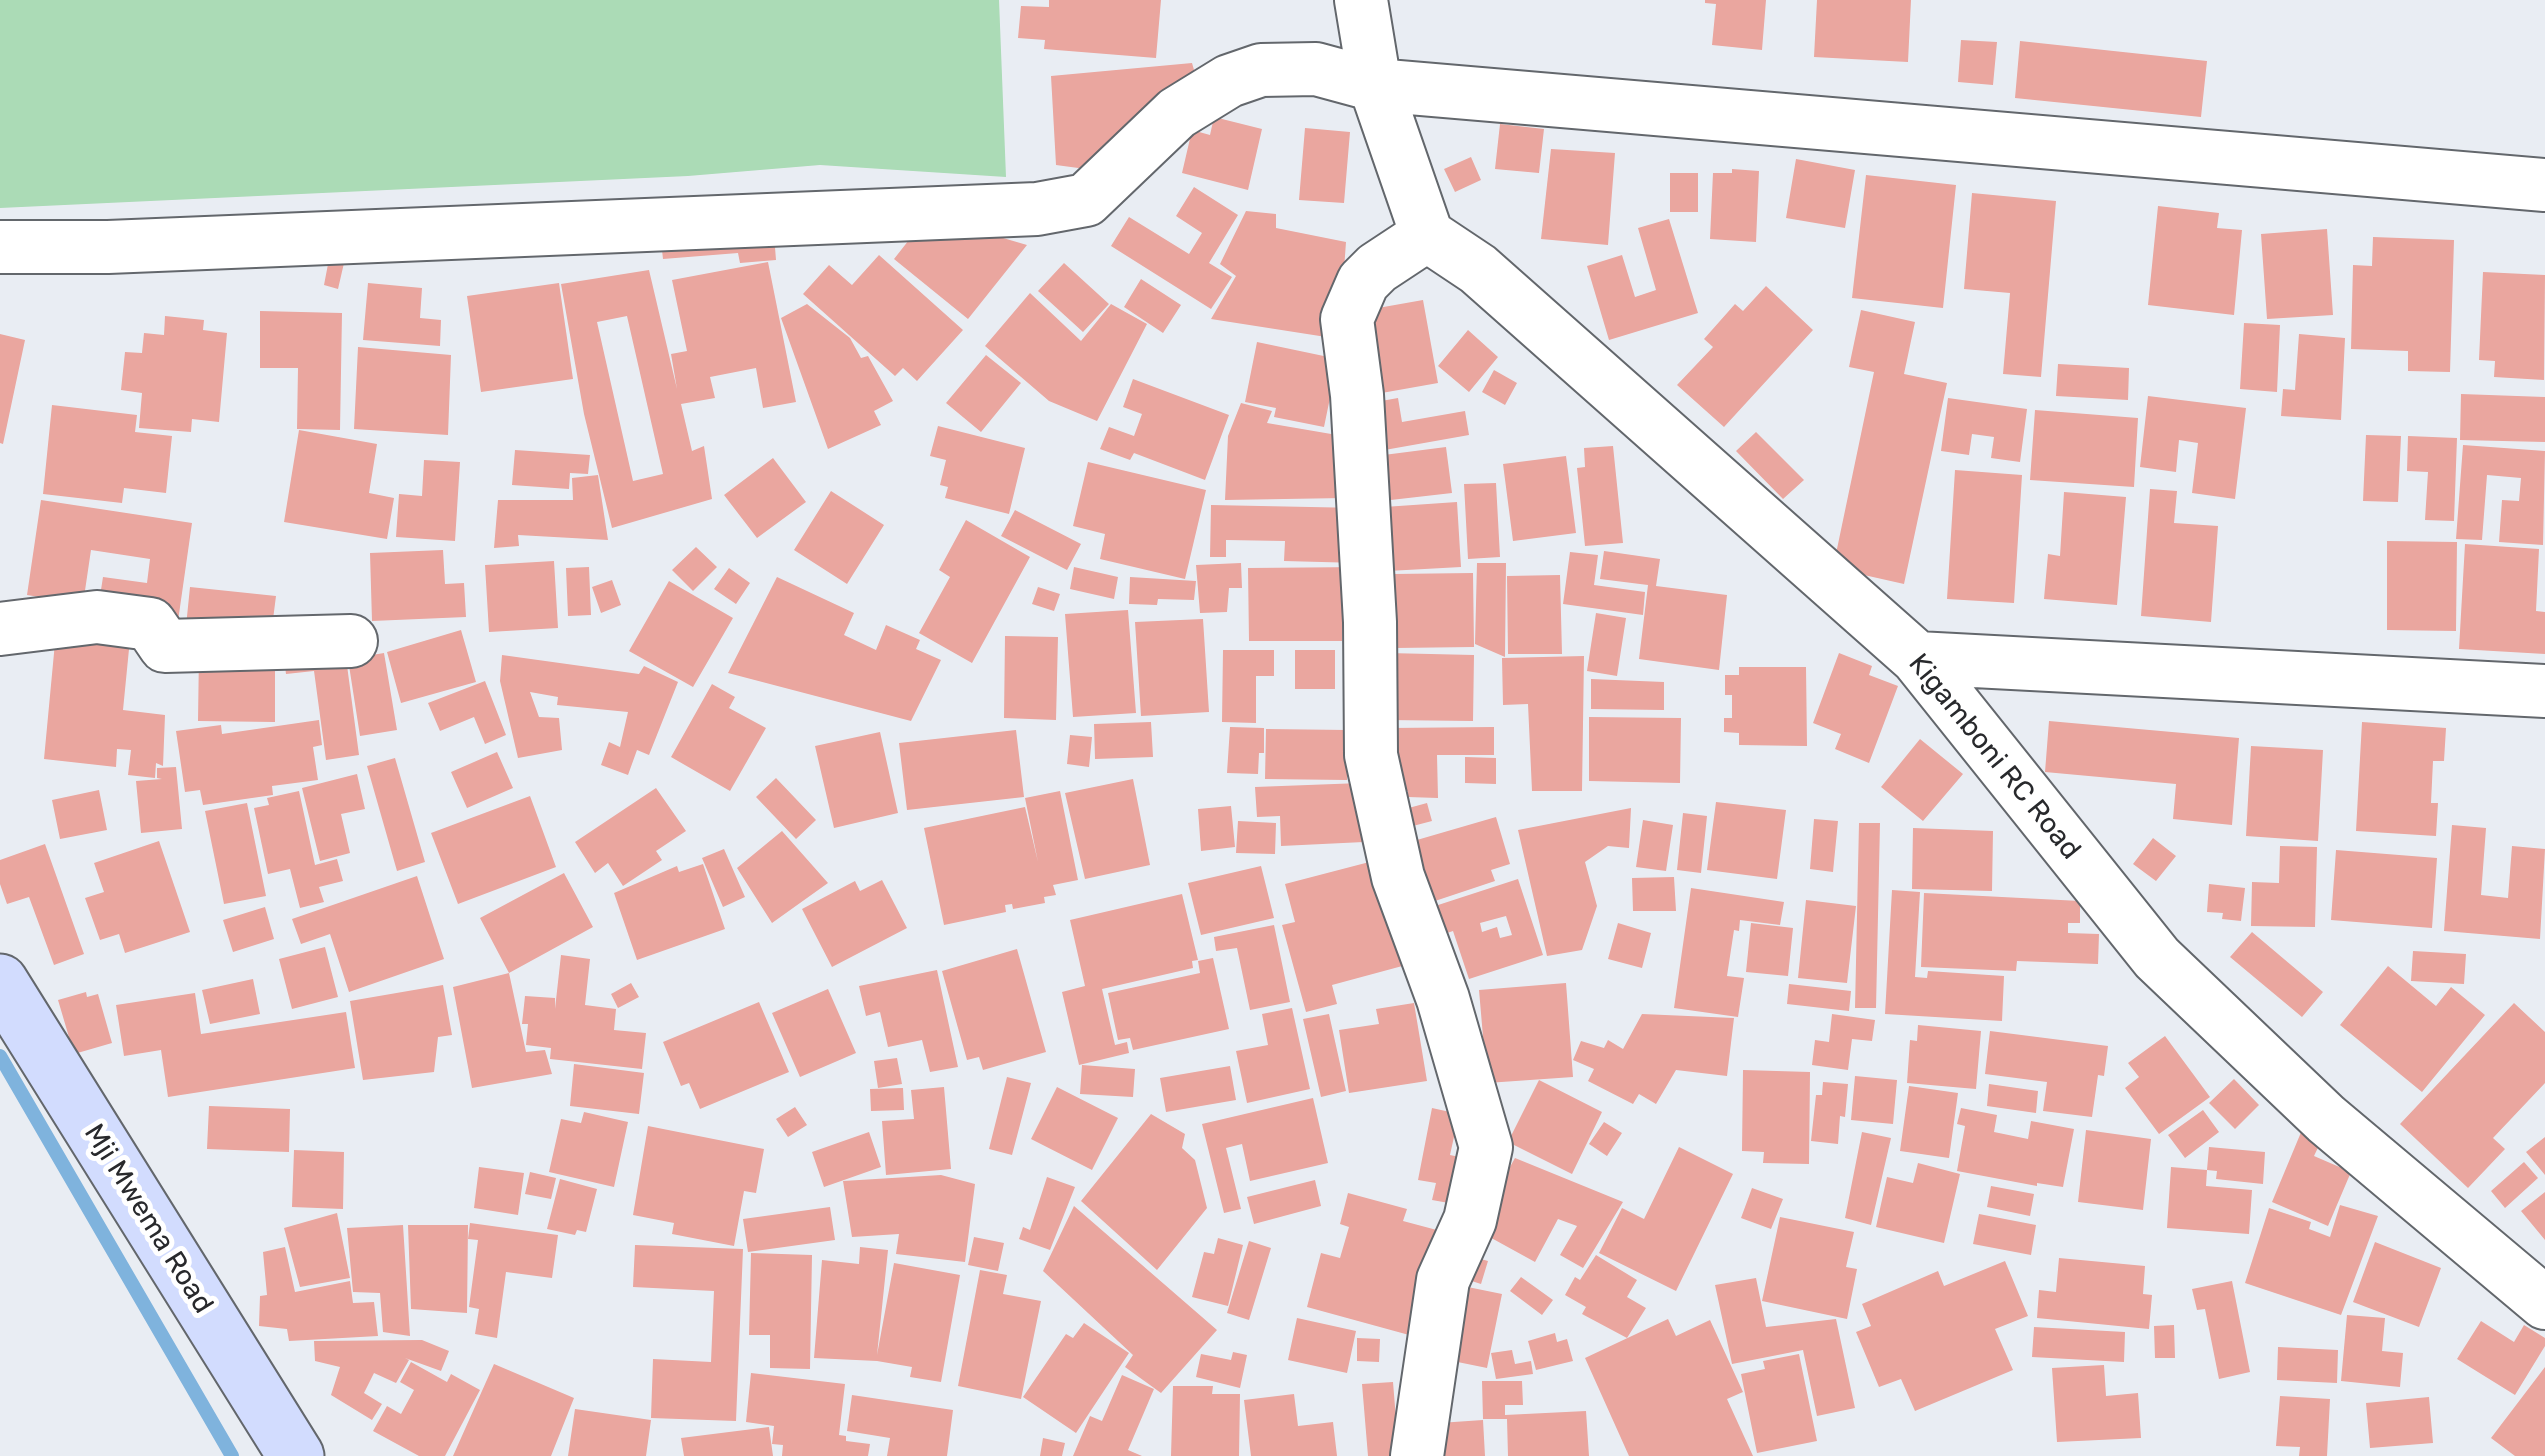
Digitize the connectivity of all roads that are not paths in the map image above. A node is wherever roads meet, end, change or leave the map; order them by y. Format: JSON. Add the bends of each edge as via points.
{"nodes":[{"id":1,"x":1360,"y":0,"type":"edge"},
{"id":2,"x":1375,"y":85,"type":"junction"},
{"id":3,"x":2545,"y":185,"type":"edge"},
{"id":4,"x":1427,"y":234,"type":"junction"},
{"id":5,"x":0,"y":247,"type":"edge"},
{"id":6,"x":0,"y":629,"type":"edge"},
{"id":7,"x":351,"y":641,"type":"dead end"},
{"id":8,"x":1917,"y":658,"type":"junction"},
{"id":9,"x":2545,"y":691,"type":"edge"},
{"id":10,"x":0,"y":982,"type":"edge"},
{"id":11,"x":2545,"y":1303,"type":"edge"},
{"id":12,"x":296,"y":1456,"type":"edge"},
{"id":13,"x":1416,"y":1456,"type":"edge"}],
"edges":[{"from":1,"to":2,"type":"street"},
{"from":2,"to":3,"type":"street"},
{"from":2,"to":4,"type":"street"},
{"from":2,"to":5,"type":"street","via":[[1316,69],[1261,70],[1178,113],[1086,200],[1037,209]]},
{"from":4,"to":8,"type":"street","name":"Kigamboni RC Road","via":[[1478,269]]},
{"from":4,"to":13,"type":"street","via":[[1370,275],[1347,320],[1369,603],[1371,756],[1398,876],[1486,1147],[1470,1220],[1444,1280]]},
{"from":6,"to":7,"type":"street","via":[[97,617],[150,624],[165,646]]},
{"from":8,"to":9,"type":"street"},
{"from":8,"to":11,"type":"street","name":"Kigamboni RC Road","via":[[2157,958],[2326,1119]]},
{"from":10,"to":12,"type":"main road","name":"Mji Mwema Road"}]}
